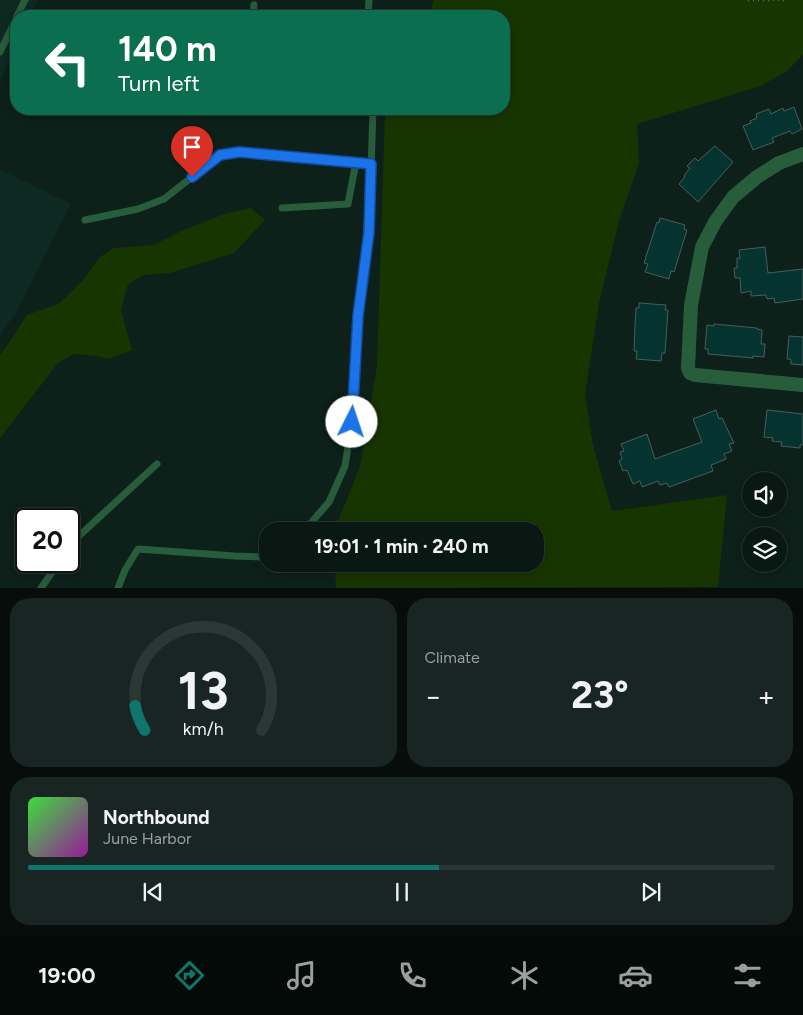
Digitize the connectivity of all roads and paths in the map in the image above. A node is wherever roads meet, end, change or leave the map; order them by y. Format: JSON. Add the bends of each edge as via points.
{"nodes":[{"id":1,"x":748,"y":0,"type":"edge"},
{"id":2,"x":786,"y":0,"type":"edge"},
{"id":3,"x":254,"y":5,"type":"dead end"},
{"id":4,"x":254,"y":10,"type":"edge"},
{"id":5,"x":10,"y":32,"type":"edge"},
{"id":6,"x":0,"y":52,"type":"edge"},
{"id":7,"x":373,"y":115,"type":"edge"},
{"id":8,"x":803,"y":154,"type":"edge"},
{"id":9,"x":356,"y":162,"type":"junction"},
{"id":10,"x":371,"y":164,"type":"junction"},
{"id":11,"x":282,"y":208,"type":"dead end"},
{"id":12,"x":85,"y":220,"type":"dead end"},
{"id":13,"x":803,"y":385,"type":"edge"},
{"id":14,"x":157,"y":464,"type":"dead end"},
{"id":15,"x":312,"y":522,"type":"edge"},
{"id":16,"x":80,"y":535,"type":"edge"},
{"id":17,"x":259,"y":557,"type":"edge"},
{"id":18,"x":52,"y":573,"type":"edge"},
{"id":19,"x":41,"y":588,"type":"edge"},
{"id":20,"x":118,"y":588,"type":"edge"}],
"edges":[{"from":1,"to":2,"type":"path"},
{"from":3,"to":4,"type":"lane"},
{"from":5,"to":6,"type":"lane"},
{"from":7,"to":10,"type":"lane"},
{"from":8,"to":13,"type":"street","via":[[779,163],[757,177],[733,197],[715,222],[702,247],[690,305],[688,368],[695,375]]},
{"from":9,"to":10,"type":"lane"},
{"from":9,"to":11,"type":"lane","via":[[348,204]]},
{"from":9,"to":12,"type":"lane","via":[[239,152],[220,155],[164,199],[138,209]]},
{"from":10,"to":15,"type":"lane","via":[[369,232],[345,466],[330,502]]},
{"from":14,"to":16,"type":"lane"},
{"from":17,"to":20,"type":"lane","via":[[138,550]]},
{"from":18,"to":19,"type":"lane"}]}
